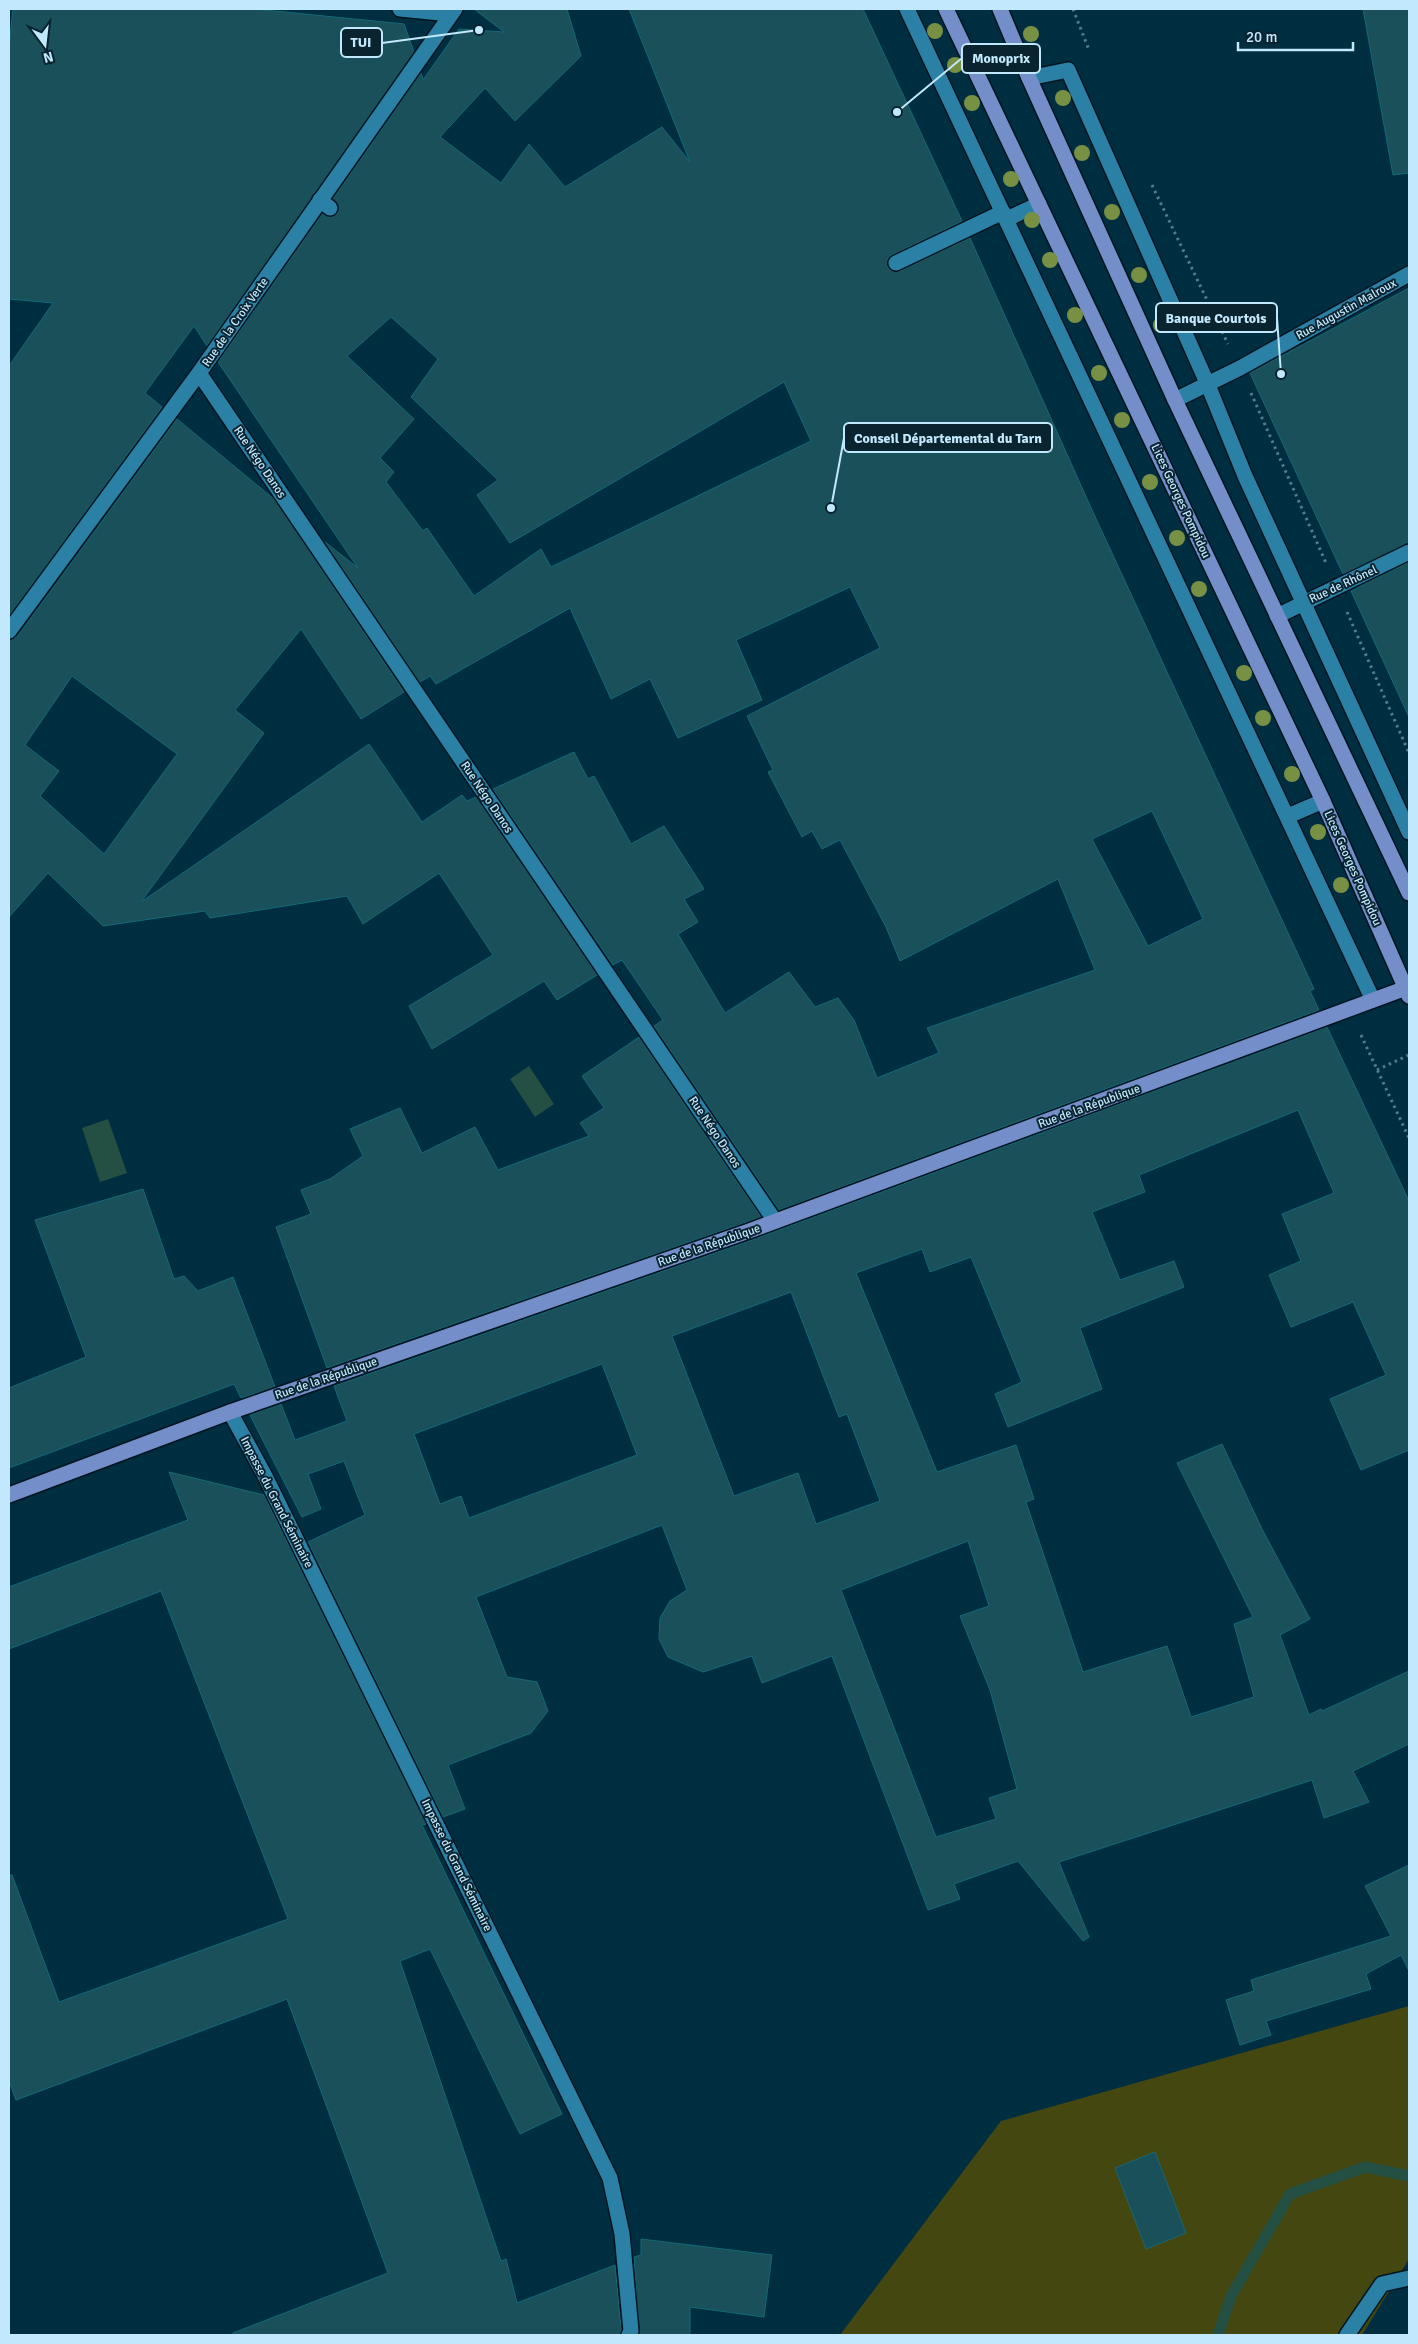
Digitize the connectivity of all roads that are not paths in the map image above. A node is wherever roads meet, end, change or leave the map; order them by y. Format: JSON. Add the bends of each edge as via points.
{"nodes":[{"id":1,"x":400,"y":9,"type":"edge"},
{"id":2,"x":907,"y":9,"type":"edge"},
{"id":3,"x":946,"y":9,"type":"edge"},
{"id":4,"x":453,"y":12,"type":"edge"},
{"id":5,"x":1006,"y":12,"type":"edge"},
{"id":6,"x":1029,"y":78,"type":"junction"},
{"id":7,"x":1039,"y":204,"type":"junction"},
{"id":8,"x":1005,"y":215,"type":"junction"},
{"id":9,"x":896,"y":263,"type":"dead end"},
{"id":10,"x":1409,"y":274,"type":"edge"},
{"id":11,"x":199,"y":373,"type":"junction"},
{"id":12,"x":1208,"y":385,"type":"junction"},
{"id":13,"x":1175,"y":400,"type":"junction"},
{"id":14,"x":1409,"y":552,"type":"edge"},
{"id":15,"x":1303,"y":602,"type":"junction"},
{"id":16,"x":1277,"y":616,"type":"junction"},
{"id":17,"x":9,"y":631,"type":"edge"},
{"id":18,"x":1323,"y":801,"type":"junction"},
{"id":19,"x":1288,"y":816,"type":"junction"},
{"id":20,"x":1409,"y":832,"type":"edge"},
{"id":21,"x":1409,"y":893,"type":"edge"},
{"id":22,"x":1408,"y":991,"type":"edge"},
{"id":23,"x":1373,"y":1000,"type":"junction"},
{"id":24,"x":775,"y":1221,"type":"junction"},
{"id":25,"x":230,"y":1412,"type":"junction"},
{"id":26,"x":9,"y":1494,"type":"edge"},
{"id":27,"x":1409,"y":2278,"type":"edge"},
{"id":28,"x":629,"y":2335,"type":"edge"},
{"id":29,"x":1347,"y":2335,"type":"edge"}],
"edges":[{"from":1,"to":4,"type":"street"},
{"from":2,"to":8,"type":"street"},
{"from":3,"to":7,"type":"main road","name":"Lices Georges Pompidou"},
{"from":4,"to":11,"type":"street","name":"Rue de la Croix Verte","via":[[325,204]]},
{"from":5,"to":6,"type":"main road"},
{"from":6,"to":12,"type":"street","via":[[1068,70]]},
{"from":6,"to":13,"type":"main road"},
{"from":7,"to":8,"type":"street"},
{"from":7,"to":18,"type":"main road","name":"Lices Georges Pompidou"},
{"from":8,"to":9,"type":"street"},
{"from":8,"to":19,"type":"street"},
{"from":10,"to":12,"type":"street","name":"Rue Augustin Malroux"},
{"from":11,"to":17,"type":"street","name":"Rue de la Croix Verte"},
{"from":11,"to":24,"type":"street","name":"Rue Négo Danos"},
{"from":12,"to":13,"type":"street","name":"Rue Augustin Malroux"},
{"from":12,"to":15,"type":"street","via":[[1245,476]]},
{"from":13,"to":16,"type":"main road"},
{"from":14,"to":15,"type":"street","name":"Rue de Rhônel"},
{"from":15,"to":16,"type":"street","name":"Rue de Rhônel"},
{"from":15,"to":20,"type":"street"},
{"from":16,"to":21,"type":"main road"},
{"from":18,"to":19,"type":"street"},
{"from":18,"to":22,"type":"main road","name":"Lices Georges Pompidou"},
{"from":19,"to":23,"type":"street"},
{"from":22,"to":23,"type":"main road","name":"Rue de la République"},
{"from":23,"to":24,"type":"main road","name":"Rue de la République"},
{"from":24,"to":25,"type":"main road","name":"Rue de la République"},
{"from":25,"to":26,"type":"main road","name":"Rue de la République"},
{"from":25,"to":28,"type":"street","name":"Impasse du Grand Séminaire","via":[[610,2178],[622,2234]]},
{"from":27,"to":29,"type":"street","via":[[1382,2284]]}]}
